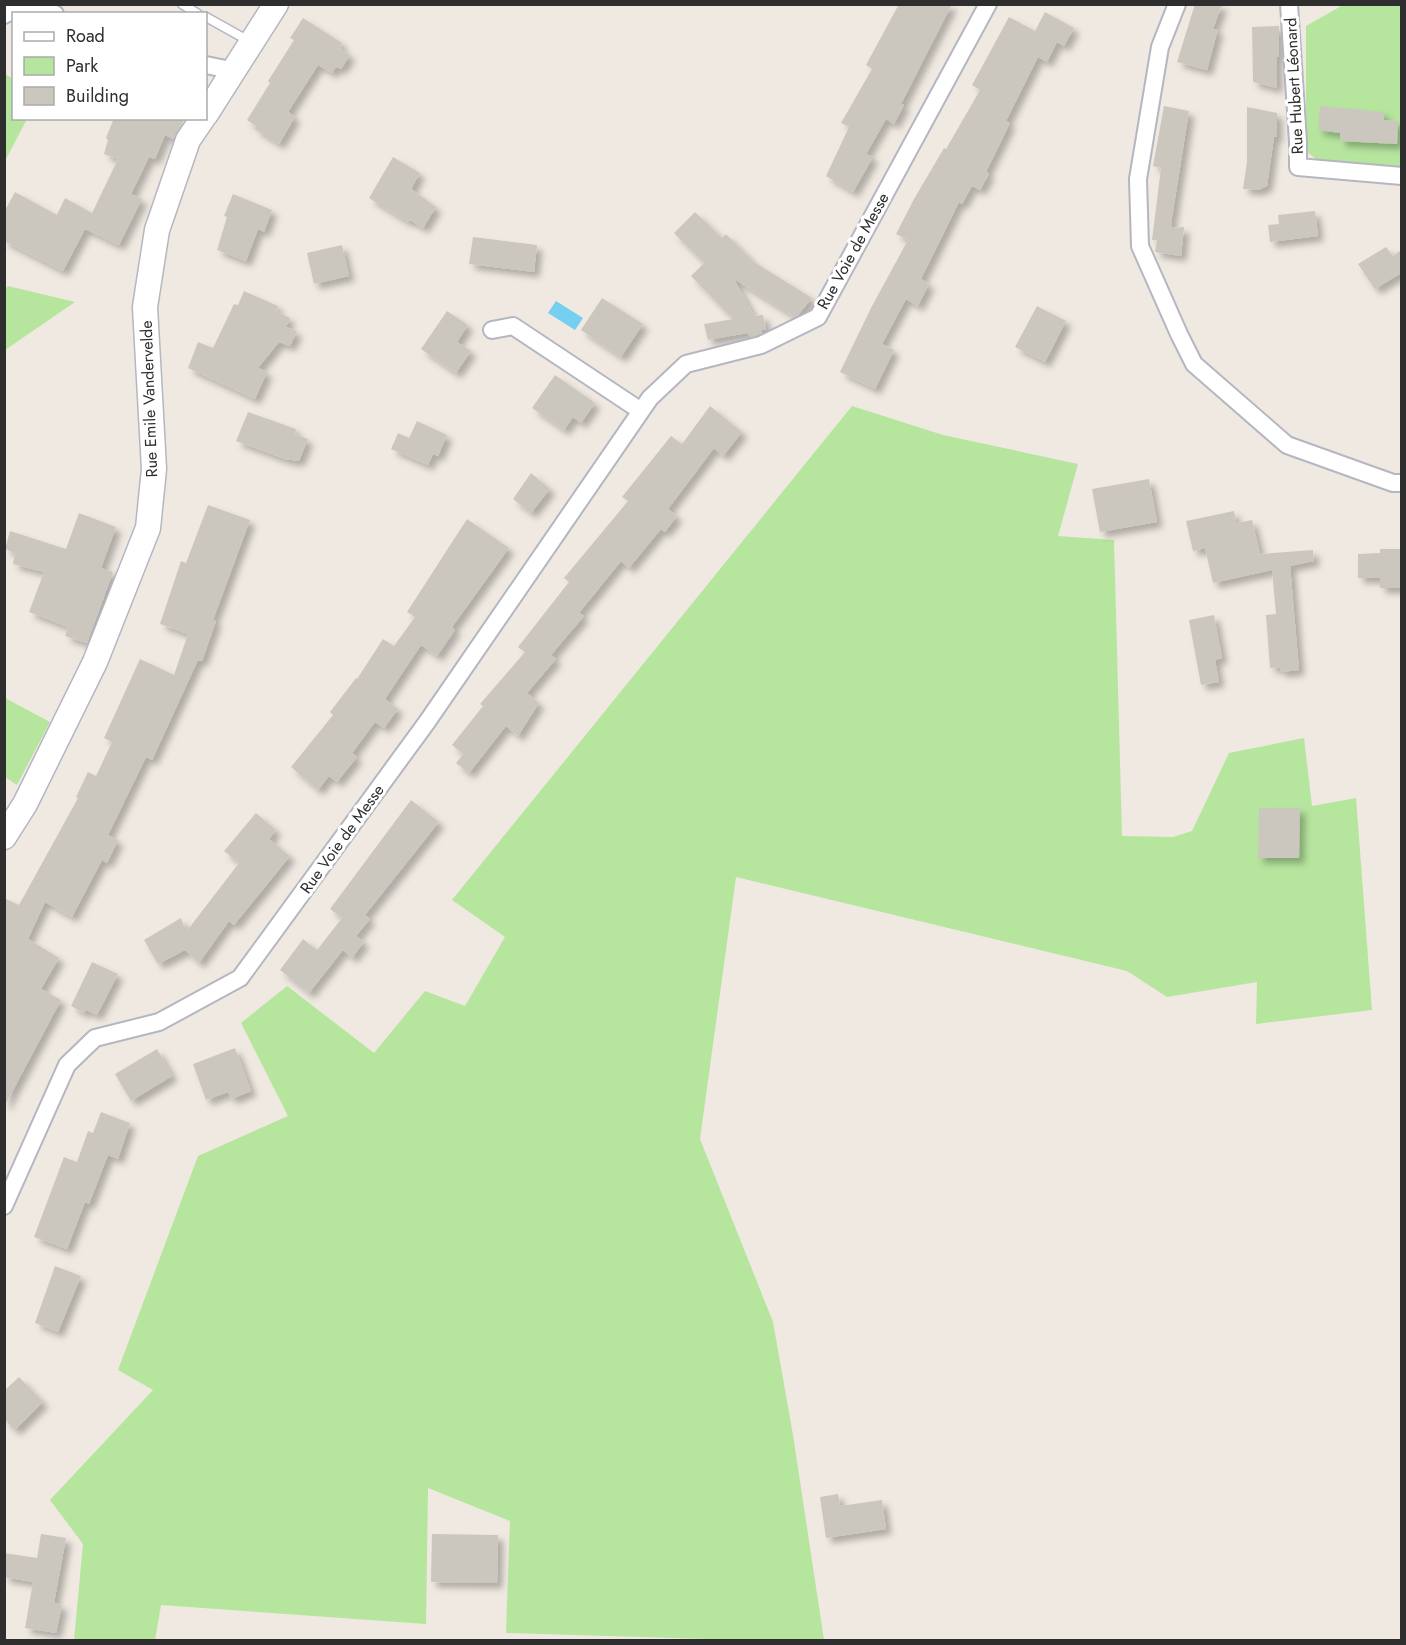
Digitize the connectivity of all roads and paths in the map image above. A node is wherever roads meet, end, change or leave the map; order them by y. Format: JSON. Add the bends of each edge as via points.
{"nodes":[{"id":1,"x":182,"y":4,"type":"edge"},
{"id":2,"x":276,"y":4,"type":"edge"},
{"id":3,"x":988,"y":4,"type":"edge"},
{"id":4,"x":1176,"y":4,"type":"edge"},
{"id":5,"x":1289,"y":4,"type":"edge"},
{"id":6,"x":51,"y":12,"type":"edge"},
{"id":7,"x":195,"y":12,"type":"edge"},
{"id":8,"x":4,"y":15,"type":"edge"},
{"id":9,"x":207,"y":18,"type":"edge"},
{"id":10,"x":252,"y":43,"type":"junction"},
{"id":11,"x":207,"y":65,"type":"edge"},
{"id":12,"x":235,"y":71,"type":"junction"},
{"id":13,"x":207,"y":113,"type":"edge"},
{"id":14,"x":202,"y":120,"type":"edge"},
{"id":15,"x":1401,"y":176,"type":"edge"},
{"id":16,"x":492,"y":330,"type":"dead end"},
{"id":17,"x":641,"y":411,"type":"junction"},
{"id":18,"x":1401,"y":483,"type":"edge"},
{"id":19,"x":4,"y":837,"type":"edge"},
{"id":20,"x":4,"y":1206,"type":"edge"}],
"edges":[{"from":1,"to":7,"type":"lane"},
{"from":2,"to":10,"type":"street"},
{"from":3,"to":17,"type":"street","name":"Rue Voie de Messe","via":[[818,317],[761,345],[686,364]]},
{"from":4,"to":18,"type":"street","via":[[1160,47],[1138,179],[1140,246],[1179,334],[1194,364],[1287,445]]},
{"from":5,"to":15,"type":"street","name":"Rue Hubert Léonard","via":[[1298,167]]},
{"from":6,"to":8,"type":"street","via":[[42,8],[13,10]]},
{"from":9,"to":10,"type":"lane"},
{"from":10,"to":12,"type":"street"},
{"from":11,"to":12,"type":"street"},
{"from":12,"to":13,"type":"street"},
{"from":14,"to":19,"type":"street","name":"Rue Emile Vandervelde","via":[[188,140],[157,230],[145,307],[154,469],[148,528],[95,662],[25,804]]},
{"from":16,"to":17,"type":"street","via":[[513,326]]},
{"from":17,"to":20,"type":"street","name":"Rue Voie de Messe","via":[[428,722],[240,978],[159,1022],[95,1038],[67,1065]]}]}
